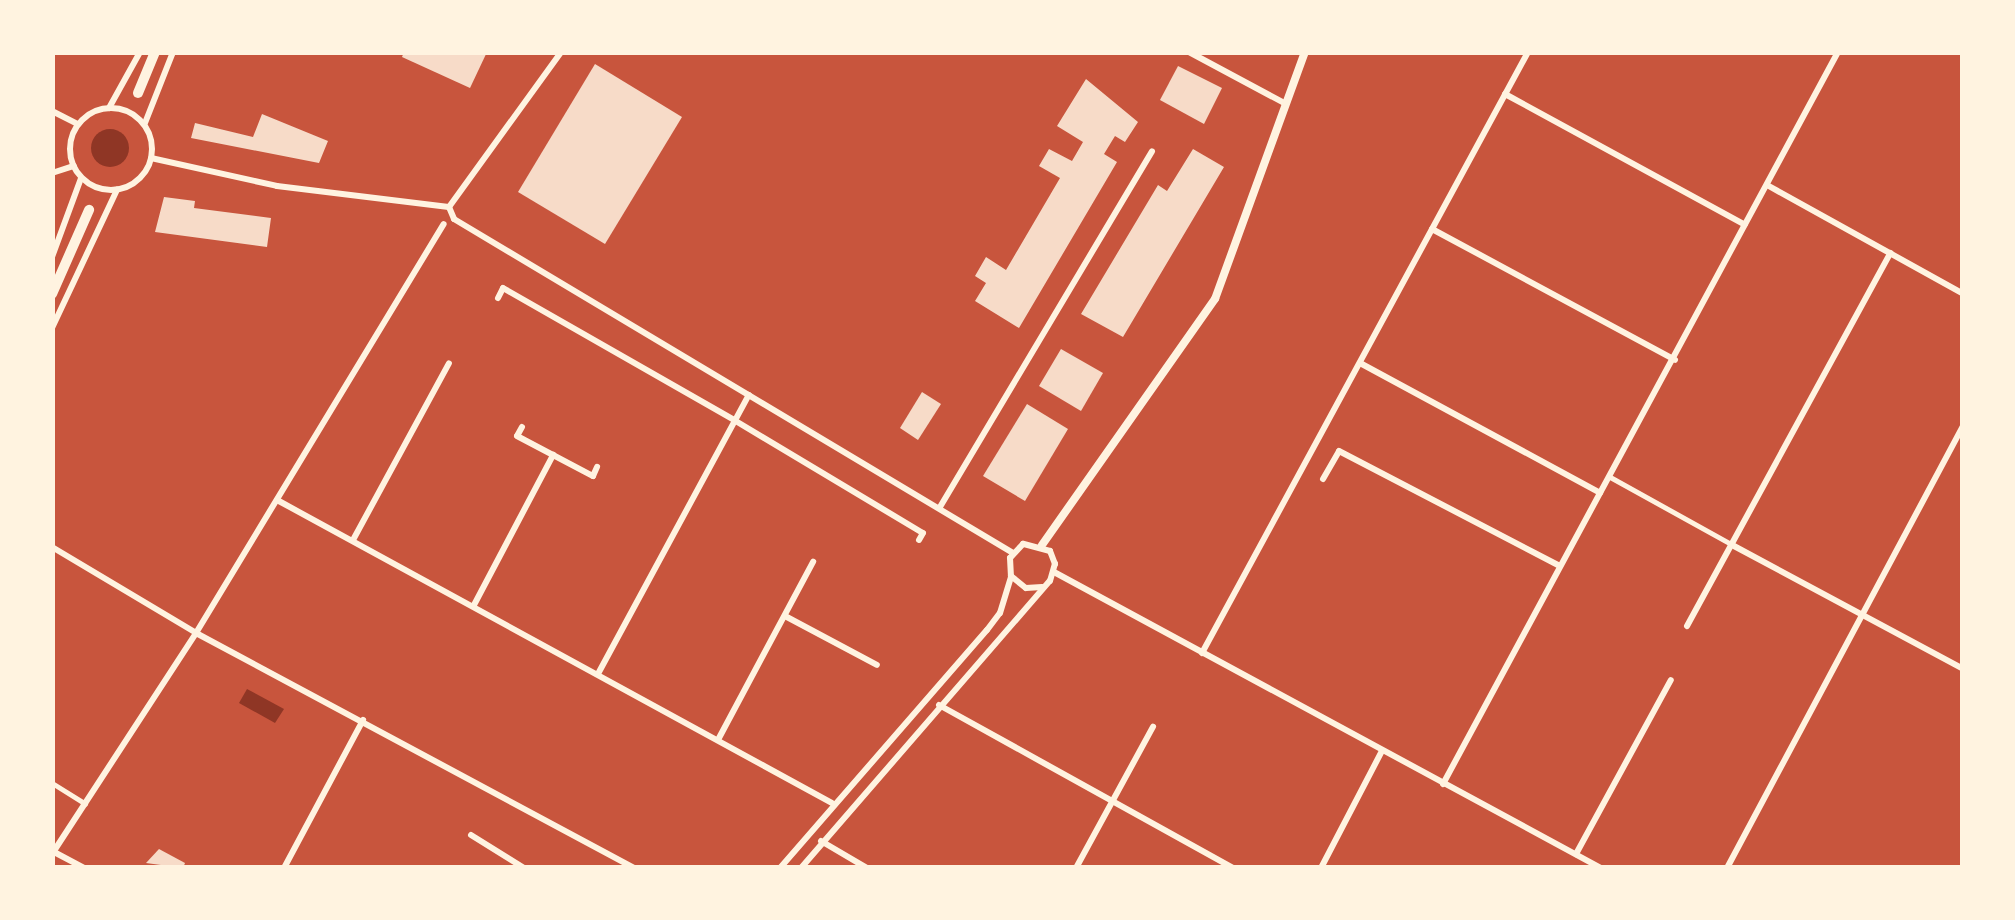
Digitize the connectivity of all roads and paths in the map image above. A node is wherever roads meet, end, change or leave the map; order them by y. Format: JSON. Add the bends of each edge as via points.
{"nodes":[{"id":1,"x":140,"y":52,"type":"edge"},
{"id":2,"x":156,"y":52,"type":"edge"},
{"id":3,"x":173,"y":52,"type":"edge"},
{"id":4,"x":561,"y":52,"type":"edge"},
{"id":5,"x":1190,"y":52,"type":"edge"},
{"id":6,"x":1305,"y":52,"type":"edge"},
{"id":7,"x":1528,"y":52,"type":"edge"},
{"id":8,"x":1838,"y":52,"type":"edge"},
{"id":9,"x":138,"y":93,"type":"dead end"},
{"id":10,"x":1506,"y":94,"type":"junction"},
{"id":11,"x":1287,"y":105,"type":"junction"},
{"id":12,"x":109,"y":108,"type":"junction"},
{"id":13,"x":52,"y":111,"type":"edge"},
{"id":14,"x":78,"y":124,"type":"junction"},
{"id":15,"x":144,"y":124,"type":"junction"},
{"id":16,"x":1152,"y":151,"type":"dead end"},
{"id":17,"x":151,"y":158,"type":"junction"},
{"id":18,"x":74,"y":166,"type":"junction"},
{"id":19,"x":52,"y":174,"type":"edge"},
{"id":20,"x":81,"y":177,"type":"junction"},
{"id":21,"x":1767,"y":185,"type":"junction"},
{"id":22,"x":116,"y":190,"type":"junction"},
{"id":23,"x":449,"y":207,"type":"junction"},
{"id":24,"x":89,"y":210,"type":"dead end"},
{"id":25,"x":439,"y":210,"type":"junction"},
{"id":26,"x":454,"y":219,"type":"junction"},
{"id":27,"x":444,"y":224,"type":"junction"},
{"id":28,"x":1745,"y":225,"type":"junction"},
{"id":29,"x":1432,"y":229,"type":"junction"},
{"id":30,"x":1890,"y":254,"type":"junction"},
{"id":31,"x":52,"y":257,"type":"edge"},
{"id":32,"x":1962,"y":292,"type":"edge"},
{"id":33,"x":52,"y":294,"type":"edge"},
{"id":34,"x":498,"y":298,"type":"dead end"},
{"id":35,"x":52,"y":328,"type":"edge"},
{"id":36,"x":1674,"y":360,"type":"junction"},
{"id":37,"x":449,"y":363,"type":"dead end"},
{"id":38,"x":1360,"y":363,"type":"junction"},
{"id":39,"x":749,"y":395,"type":"junction"},
{"id":40,"x":734,"y":420,"type":"junction"},
{"id":41,"x":522,"y":427,"type":"dead end"},
{"id":42,"x":1962,"y":427,"type":"edge"},
{"id":43,"x":553,"y":456,"type":"junction"},
{"id":44,"x":598,"y":467,"type":"dead end"},
{"id":45,"x":1610,"y":477,"type":"junction"},
{"id":46,"x":1323,"y":479,"type":"dead end"},
{"id":47,"x":1600,"y":493,"type":"junction"},
{"id":48,"x":277,"y":500,"type":"junction"},
{"id":49,"x":940,"y":507,"type":"junction"},
{"id":50,"x":353,"y":540,"type":"junction"},
{"id":51,"x":919,"y":540,"type":"dead end"},
{"id":52,"x":1042,"y":545,"type":"junction"},
{"id":53,"x":1734,"y":546,"type":"junction"},
{"id":54,"x":52,"y":547,"type":"edge"},
{"id":55,"x":1013,"y":553,"type":"junction"},
{"id":56,"x":814,"y":562,"type":"dead end"},
{"id":57,"x":1560,"y":566,"type":"junction"},
{"id":58,"x":1054,"y":572,"type":"junction"},
{"id":59,"x":1011,"y":576,"type":"junction"},
{"id":60,"x":1042,"y":587,"type":"junction"},
{"id":61,"x":474,"y":605,"type":"junction"},
{"id":62,"x":1862,"y":614,"type":"junction"},
{"id":63,"x":786,"y":616,"type":"junction"},
{"id":64,"x":1688,"y":626,"type":"dead end"},
{"id":65,"x":196,"y":633,"type":"junction"},
{"id":66,"x":1204,"y":653,"type":"junction"},
{"id":67,"x":877,"y":664,"type":"dead end"},
{"id":68,"x":1962,"y":668,"type":"edge"},
{"id":69,"x":599,"y":672,"type":"junction"},
{"id":70,"x":1671,"y":680,"type":"dead end"},
{"id":71,"x":939,"y":706,"type":"junction"},
{"id":72,"x":363,"y":720,"type":"junction"},
{"id":73,"x":1153,"y":728,"type":"dead end"},
{"id":74,"x":720,"y":738,"type":"junction"},
{"id":75,"x":1382,"y":751,"type":"junction"},
{"id":76,"x":52,"y":783,"type":"edge"},
{"id":77,"x":1443,"y":784,"type":"junction"},
{"id":78,"x":1113,"y":800,"type":"junction"},
{"id":79,"x":832,"y":803,"type":"junction"},
{"id":80,"x":85,"y":804,"type":"junction"},
{"id":81,"x":471,"y":835,"type":"dead end"},
{"id":82,"x":821,"y":841,"type":"junction"},
{"id":83,"x":53,"y":853,"type":"edge"},
{"id":84,"x":1576,"y":854,"type":"junction"},
{"id":85,"x":84,"y":868,"type":"edge"},
{"id":86,"x":284,"y":868,"type":"edge"},
{"id":87,"x":524,"y":868,"type":"edge"},
{"id":88,"x":635,"y":868,"type":"edge"},
{"id":89,"x":780,"y":868,"type":"edge"},
{"id":90,"x":801,"y":868,"type":"edge"},
{"id":91,"x":867,"y":868,"type":"edge"},
{"id":92,"x":1076,"y":868,"type":"edge"},
{"id":93,"x":1233,"y":868,"type":"edge"},
{"id":94,"x":1321,"y":868,"type":"edge"},
{"id":95,"x":1601,"y":868,"type":"edge"},
{"id":96,"x":1727,"y":868,"type":"edge"}],
"edges":[{"from":1,"to":12,"type":"street"},
{"from":2,"to":9,"type":"main road"},
{"from":3,"to":15,"type":"street"},
{"from":4,"to":23,"type":"street"},
{"from":5,"to":11,"type":"street"},
{"from":6,"to":11,"type":"street"},
{"from":7,"to":10,"type":"street"},
{"from":8,"to":21,"type":"street"},
{"from":10,"to":28,"type":"street"},
{"from":10,"to":29,"type":"street"},
{"from":11,"to":52,"type":"street","via":[[1214,300]]},
{"from":12,"to":14,"type":"street"},
{"from":12,"to":15,"type":"street"},
{"from":13,"to":14,"type":"street"},
{"from":14,"to":18,"type":"street","via":[[70,144]]},
{"from":15,"to":17,"type":"street"},
{"from":16,"to":49,"type":"street"},
{"from":17,"to":22,"type":"street","via":[[137,181]]},
{"from":17,"to":25,"type":"street","via":[[277,186]]},
{"from":18,"to":19,"type":"street"},
{"from":18,"to":20,"type":"street"},
{"from":20,"to":22,"type":"street"},
{"from":20,"to":31,"type":"street"},
{"from":21,"to":28,"type":"street"},
{"from":21,"to":30,"type":"street"},
{"from":22,"to":35,"type":"street"},
{"from":23,"to":25,"type":"street"},
{"from":23,"to":26,"type":"street"},
{"from":24,"to":33,"type":"main road"},
{"from":25,"to":27,"type":"street"},
{"from":26,"to":27,"type":"street"},
{"from":26,"to":39,"type":"street"},
{"from":27,"to":48,"type":"street"},
{"from":28,"to":36,"type":"street"},
{"from":29,"to":36,"type":"street"},
{"from":29,"to":38,"type":"street"},
{"from":30,"to":32,"type":"street"},
{"from":30,"to":53,"type":"street"},
{"from":34,"to":40,"type":"street","via":[[504,288]]},
{"from":36,"to":45,"type":"street"},
{"from":37,"to":50,"type":"street"},
{"from":38,"to":47,"type":"street"},
{"from":38,"to":66,"type":"street"},
{"from":39,"to":40,"type":"street"},
{"from":39,"to":49,"type":"street"},
{"from":40,"to":51,"type":"street","via":[[923,533]]},
{"from":40,"to":69,"type":"street"},
{"from":41,"to":43,"type":"street","via":[[516,436]]},
{"from":42,"to":62,"type":"street"},
{"from":43,"to":44,"type":"street","via":[[592,476]]},
{"from":43,"to":61,"type":"street"},
{"from":45,"to":47,"type":"street"},
{"from":45,"to":53,"type":"street"},
{"from":46,"to":57,"type":"street","via":[[1340,451]]},
{"from":47,"to":57,"type":"street"},
{"from":48,"to":50,"type":"street"},
{"from":48,"to":65,"type":"street"},
{"from":49,"to":55,"type":"street"},
{"from":50,"to":61,"type":"street"},
{"from":52,"to":55,"type":"street","via":[[1023,544]]},
{"from":52,"to":58,"type":"street","via":[[1054,557]]},
{"from":53,"to":62,"type":"street"},
{"from":53,"to":64,"type":"street"},
{"from":54,"to":65,"type":"street"},
{"from":55,"to":59,"type":"street"},
{"from":56,"to":63,"type":"street"},
{"from":57,"to":77,"type":"street"},
{"from":58,"to":60,"type":"street"},
{"from":58,"to":66,"type":"street"},
{"from":59,"to":60,"type":"street","via":[[1026,588]]},
{"from":59,"to":79,"type":"street","via":[[1000,613]]},
{"from":60,"to":71,"type":"street"},
{"from":61,"to":69,"type":"street"},
{"from":62,"to":68,"type":"street"},
{"from":62,"to":96,"type":"street"},
{"from":63,"to":67,"type":"street"},
{"from":63,"to":74,"type":"street"},
{"from":65,"to":72,"type":"street"},
{"from":65,"to":80,"type":"street"},
{"from":66,"to":75,"type":"street"},
{"from":69,"to":74,"type":"street"},
{"from":70,"to":84,"type":"street"},
{"from":71,"to":78,"type":"street"},
{"from":71,"to":82,"type":"street"},
{"from":72,"to":86,"type":"street"},
{"from":72,"to":88,"type":"street"},
{"from":73,"to":78,"type":"street"},
{"from":74,"to":79,"type":"street"},
{"from":75,"to":77,"type":"street"},
{"from":75,"to":94,"type":"street"},
{"from":76,"to":80,"type":"street"},
{"from":77,"to":84,"type":"street"},
{"from":78,"to":92,"type":"street"},
{"from":78,"to":93,"type":"street"},
{"from":79,"to":89,"type":"street"},
{"from":80,"to":83,"type":"street"},
{"from":81,"to":87,"type":"street"},
{"from":82,"to":90,"type":"street"},
{"from":82,"to":91,"type":"street"},
{"from":83,"to":85,"type":"street"},
{"from":84,"to":95,"type":"street"}]}
